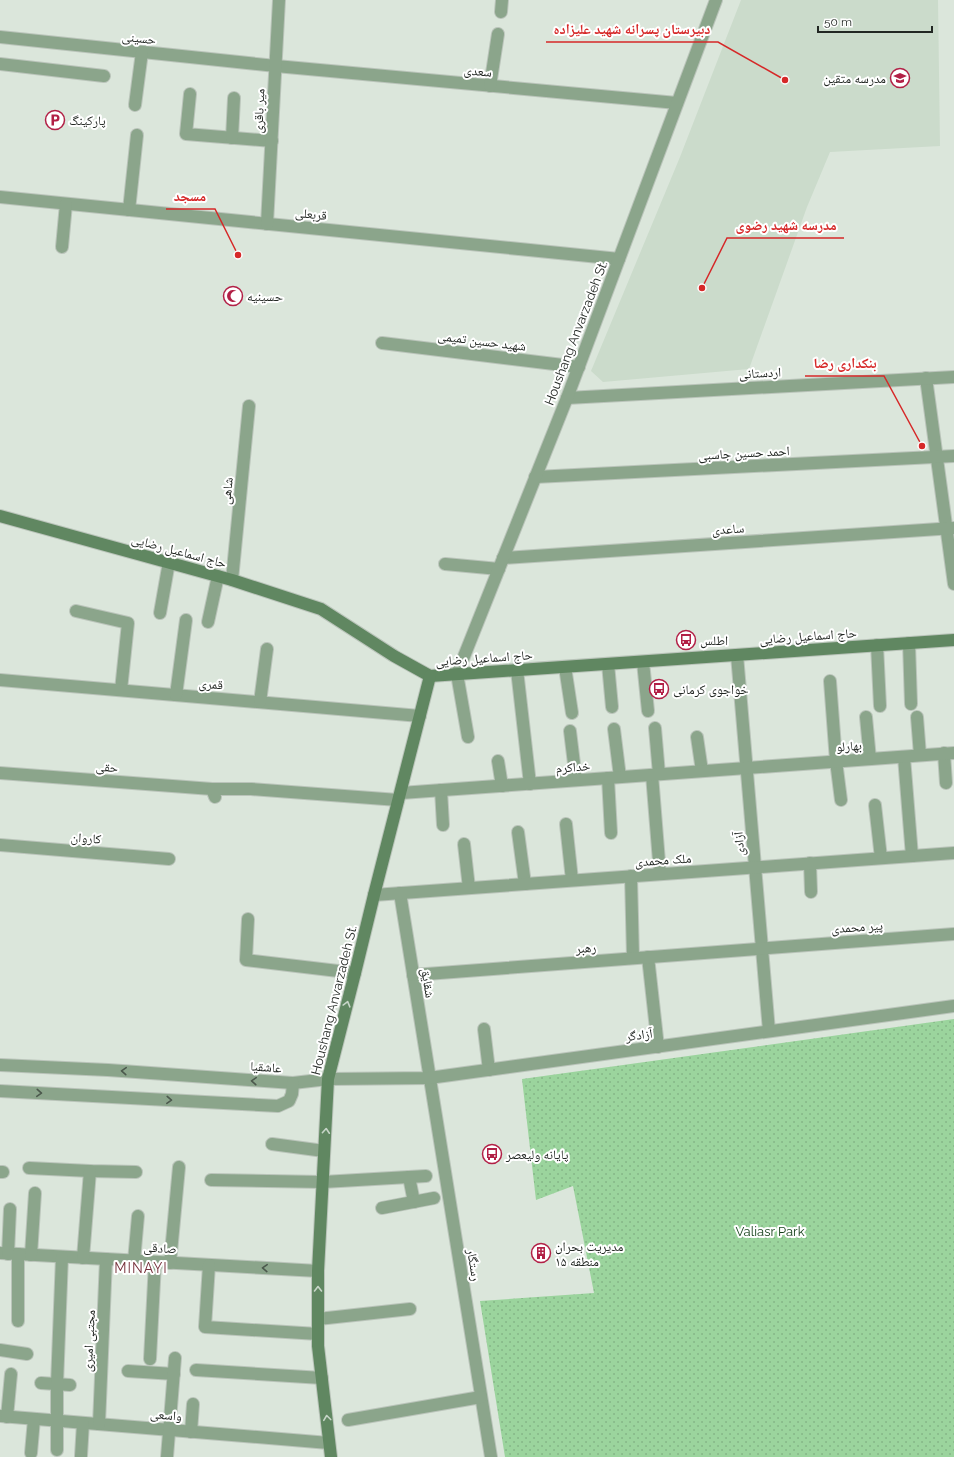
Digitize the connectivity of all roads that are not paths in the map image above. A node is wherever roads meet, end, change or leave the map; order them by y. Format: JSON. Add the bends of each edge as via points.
{"nodes":[{"id":1,"x":279,"y":0,"type":"edge"},
{"id":2,"x":502,"y":0,"type":"edge"},
{"id":3,"x":716,"y":0,"type":"edge"},
{"id":4,"x":500,"y":12,"type":"dead end"},
{"id":5,"x":498,"y":34,"type":"dead end"},
{"id":6,"x":0,"y":37,"type":"edge"},
{"id":7,"x":142,"y":52,"type":"junction"},
{"id":8,"x":0,"y":64,"type":"edge"},
{"id":9,"x":276,"y":66,"type":"junction"},
{"id":10,"x":104,"y":76,"type":"dead end"},
{"id":11,"x":490,"y":86,"type":"junction"},
{"id":12,"x":190,"y":94,"type":"dead end"},
{"id":13,"x":234,"y":98,"type":"dead end"},
{"id":14,"x":677,"y":103,"type":"junction"},
{"id":15,"x":135,"y":105,"type":"dead end"},
{"id":16,"x":137,"y":135,"type":"dead end"},
{"id":17,"x":232,"y":138,"type":"junction"},
{"id":18,"x":272,"y":141,"type":"junction"},
{"id":19,"x":0,"y":197,"type":"edge"},
{"id":20,"x":66,"y":204,"type":"junction"},
{"id":21,"x":129,"y":210,"type":"junction"},
{"id":22,"x":267,"y":224,"type":"junction"},
{"id":23,"x":62,"y":247,"type":"dead end"},
{"id":24,"x":619,"y":259,"type":"junction"},
{"id":25,"x":382,"y":343,"type":"dead end"},
{"id":26,"x":579,"y":367,"type":"junction"},
{"id":27,"x":954,"y":377,"type":"edge"},
{"id":28,"x":926,"y":378,"type":"junction"},
{"id":29,"x":567,"y":398,"type":"junction"},
{"id":30,"x":249,"y":406,"type":"dead end"},
{"id":31,"x":954,"y":456,"type":"edge"},
{"id":32,"x":936,"y":457,"type":"junction"},
{"id":33,"x":535,"y":478,"type":"junction"},
{"id":34,"x":0,"y":516,"type":"edge"},
{"id":35,"x":950,"y":529,"type":"edge"},
{"id":36,"x":169,"y":562,"type":"junction"},
{"id":37,"x":501,"y":563,"type":"junction"},
{"id":38,"x":445,"y":564,"type":"dead end"},
{"id":39,"x":218,"y":576,"type":"junction"},
{"id":40,"x":232,"y":580,"type":"junction"},
{"id":41,"x":954,"y":584,"type":"edge"},
{"id":42,"x":76,"y":610,"type":"dead end"},
{"id":43,"x":160,"y":613,"type":"dead end"},
{"id":44,"x":186,"y":620,"type":"dead end"},
{"id":45,"x":208,"y":622,"type":"dead end"},
{"id":46,"x":954,"y":640,"type":"edge"},
{"id":47,"x":909,"y":643,"type":"junction"},
{"id":48,"x":877,"y":645,"type":"junction"},
{"id":49,"x":268,"y":649,"type":"dead end"},
{"id":50,"x":737,"y":655,"type":"junction"},
{"id":51,"x":643,"y":662,"type":"junction"},
{"id":52,"x":608,"y":664,"type":"junction"},
{"id":53,"x":565,"y":667,"type":"junction"},
{"id":54,"x":517,"y":670,"type":"junction"},
{"id":55,"x":457,"y":674,"type":"junction"},
{"id":56,"x":430,"y":676,"type":"junction"},
{"id":57,"x":0,"y":680,"type":"edge"},
{"id":58,"x":830,"y":681,"type":"dead end"},
{"id":59,"x":122,"y":690,"type":"junction"},
{"id":60,"x":176,"y":695,"type":"junction"},
{"id":61,"x":260,"y":702,"type":"junction"},
{"id":62,"x":911,"y":704,"type":"dead end"},
{"id":63,"x":880,"y":706,"type":"dead end"},
{"id":64,"x":612,"y":707,"type":"dead end"},
{"id":65,"x":648,"y":711,"type":"dead end"},
{"id":66,"x":572,"y":713,"type":"dead end"},
{"id":67,"x":420,"y":716,"type":"junction"},
{"id":68,"x":866,"y":717,"type":"dead end"},
{"id":69,"x":917,"y":717,"type":"dead end"},
{"id":70,"x":655,"y":728,"type":"dead end"},
{"id":71,"x":614,"y":729,"type":"dead end"},
{"id":72,"x":570,"y":731,"type":"dead end"},
{"id":73,"x":468,"y":737,"type":"dead end"},
{"id":74,"x":697,"y":737,"type":"dead end"},
{"id":75,"x":949,"y":753,"type":"edge"},
{"id":76,"x":920,"y":755,"type":"junction"},
{"id":77,"x":904,"y":757,"type":"junction"},
{"id":78,"x":870,"y":759,"type":"junction"},
{"id":79,"x":498,"y":761,"type":"dead end"},
{"id":80,"x":836,"y":761,"type":"junction"},
{"id":81,"x":747,"y":768,"type":"junction"},
{"id":82,"x":702,"y":771,"type":"junction"},
{"id":83,"x":0,"y":773,"type":"edge"},
{"id":84,"x":655,"y":775,"type":"junction"},
{"id":85,"x":614,"y":778,"type":"junction"},
{"id":86,"x":576,"y":780,"type":"junction"},
{"id":87,"x":946,"y":783,"type":"dead end"},
{"id":88,"x":530,"y":784,"type":"junction"},
{"id":89,"x":502,"y":786,"type":"junction"},
{"id":90,"x":441,"y":790,"type":"junction"},
{"id":91,"x":399,"y":796,"type":"junction"},
{"id":92,"x":841,"y":800,"type":"dead end"},
{"id":93,"x":875,"y":805,"type":"dead end"},
{"id":94,"x":566,"y":824,"type":"dead end"},
{"id":95,"x":443,"y":825,"type":"dead end"},
{"id":96,"x":518,"y":832,"type":"dead end"},
{"id":97,"x":611,"y":833,"type":"dead end"},
{"id":98,"x":464,"y":844,"type":"dead end"},
{"id":99,"x":0,"y":845,"type":"edge"},
{"id":100,"x":954,"y":853,"type":"edge"},
{"id":101,"x":912,"y":856,"type":"junction"},
{"id":102,"x":881,"y":858,"type":"junction"},
{"id":103,"x":169,"y":859,"type":"dead end"},
{"id":104,"x":810,"y":863,"type":"junction"},
{"id":105,"x":755,"y":867,"type":"junction"},
{"id":106,"x":660,"y":874,"type":"junction"},
{"id":107,"x":631,"y":876,"type":"junction"},
{"id":108,"x":572,"y":880,"type":"junction"},
{"id":109,"x":524,"y":884,"type":"junction"},
{"id":110,"x":468,"y":888,"type":"junction"},
{"id":111,"x":811,"y":892,"type":"dead end"},
{"id":112,"x":400,"y":893,"type":"junction"},
{"id":113,"x":374,"y":895,"type":"junction"},
{"id":114,"x":248,"y":919,"type":"dead end"},
{"id":115,"x":954,"y":934,"type":"edge"},
{"id":116,"x":762,"y":948,"type":"junction"},
{"id":117,"x":648,"y":957,"type":"junction"},
{"id":118,"x":633,"y":958,"type":"junction"},
{"id":119,"x":355,"y":973,"type":"junction"},
{"id":120,"x":413,"y":975,"type":"junction"},
{"id":121,"x":954,"y":1006,"type":"edge"},
{"id":122,"x":484,"y":1029,"type":"dead end"},
{"id":123,"x":769,"y":1031,"type":"junction"},
{"id":124,"x":658,"y":1047,"type":"junction"},
{"id":125,"x":0,"y":1065,"type":"edge"},
{"id":126,"x":488,"y":1070,"type":"junction"},
{"id":127,"x":429,"y":1078,"type":"junction"},
{"id":128,"x":328,"y":1079,"type":"junction"},
{"id":129,"x":293,"y":1084,"type":"junction"},
{"id":130,"x":0,"y":1091,"type":"edge"},
{"id":131,"x":272,"y":1144,"type":"dead end"},
{"id":132,"x":324,"y":1151,"type":"junction"},
{"id":133,"x":178,"y":1167,"type":"dead end"},
{"id":134,"x":29,"y":1168,"type":"dead end"},
{"id":135,"x":90,"y":1171,"type":"junction"},
{"id":136,"x":136,"y":1172,"type":"dead end"},
{"id":137,"x":426,"y":1176,"type":"dead end"},
{"id":138,"x":409,"y":1177,"type":"junction"},
{"id":139,"x":211,"y":1180,"type":"dead end"},
{"id":140,"x":323,"y":1182,"type":"junction"},
{"id":141,"x":35,"y":1193,"type":"dead end"},
{"id":142,"x":434,"y":1198,"type":"dead end"},
{"id":143,"x":414,"y":1202,"type":"junction"},
{"id":144,"x":382,"y":1208,"type":"dead end"},
{"id":145,"x":10,"y":1209,"type":"dead end"},
{"id":146,"x":138,"y":1216,"type":"dead end"},
{"id":147,"x":9,"y":1254,"type":"edge"},
{"id":148,"x":31,"y":1255,"type":"junction"},
{"id":149,"x":62,"y":1257,"type":"junction"},
{"id":150,"x":83,"y":1258,"type":"junction"},
{"id":151,"x":106,"y":1259,"type":"junction"},
{"id":152,"x":134,"y":1261,"type":"junction"},
{"id":153,"x":155,"y":1262,"type":"junction"},
{"id":154,"x":170,"y":1263,"type":"junction"},
{"id":155,"x":209,"y":1265,"type":"junction"},
{"id":156,"x":318,"y":1271,"type":"junction"},
{"id":157,"x":410,"y":1310,"type":"dead end"},
{"id":158,"x":318,"y":1319,"type":"junction"},
{"id":159,"x":18,"y":1320,"type":"dead end"},
{"id":160,"x":318,"y":1334,"type":"junction"},
{"id":161,"x":0,"y":1350,"type":"edge"},
{"id":162,"x":27,"y":1354,"type":"dead end"},
{"id":163,"x":175,"y":1358,"type":"dead end"},
{"id":164,"x":150,"y":1359,"type":"dead end"},
{"id":165,"x":196,"y":1370,"type":"dead end"},
{"id":166,"x":128,"y":1371,"type":"dead end"},
{"id":167,"x":11,"y":1374,"type":"dead end"},
{"id":168,"x":174,"y":1374,"type":"junction"},
{"id":169,"x":322,"y":1378,"type":"junction"},
{"id":170,"x":41,"y":1383,"type":"dead end"},
{"id":171,"x":57,"y":1384,"type":"junction"},
{"id":172,"x":70,"y":1385,"type":"dead end"},
{"id":173,"x":481,"y":1397,"type":"junction"},
{"id":174,"x":193,"y":1404,"type":"dead end"},
{"id":175,"x":4,"y":1416,"type":"edge"},
{"id":176,"x":34,"y":1419,"type":"junction"},
{"id":177,"x":348,"y":1420,"type":"dead end"},
{"id":178,"x":57,"y":1421,"type":"junction"},
{"id":179,"x":84,"y":1423,"type":"junction"},
{"id":180,"x":99,"y":1424,"type":"junction"},
{"id":181,"x":169,"y":1430,"type":"junction"},
{"id":182,"x":191,"y":1432,"type":"junction"},
{"id":183,"x":329,"y":1443,"type":"junction"},
{"id":184,"x":57,"y":1450,"type":"dead end"},
{"id":185,"x":31,"y":1452,"type":"dead end"},
{"id":186,"x":81,"y":1456,"type":"dead end"},
{"id":187,"x":167,"y":1457,"type":"edge"},
{"id":188,"x":331,"y":1457,"type":"edge"},
{"id":189,"x":491,"y":1457,"type":"edge"}],
"edges":[{"from":1,"to":9,"type":"street","name":"میر باقری"},
{"from":2,"to":4,"type":"street"},
{"from":3,"to":14,"type":"street","name":"Houshang Anvarzadeh St."},
{"from":5,"to":11,"type":"street"},
{"from":6,"to":7,"type":"street","name":"حسینی"},
{"from":7,"to":9,"type":"street","name":"حسینی"},
{"from":7,"to":15,"type":"street"},
{"from":8,"to":10,"type":"street"},
{"from":9,"to":11,"type":"street","name":"سعدی"},
{"from":9,"to":18,"type":"street","name":"میر باقری"},
{"from":11,"to":14,"type":"street","name":"سعدی"},
{"from":12,"to":17,"type":"street","via":[[186,134]]},
{"from":13,"to":17,"type":"street"},
{"from":14,"to":24,"type":"street","name":"Houshang Anvarzadeh St."},
{"from":16,"to":21,"type":"street"},
{"from":17,"to":18,"type":"street"},
{"from":18,"to":22,"type":"street","name":"میر باقری"},
{"from":19,"to":20,"type":"street","name":"قربعلی"},
{"from":20,"to":21,"type":"street","name":"قربعلی"},
{"from":20,"to":23,"type":"street"},
{"from":21,"to":22,"type":"street","name":"قربعلی"},
{"from":22,"to":24,"type":"street","name":"قربعلی"},
{"from":24,"to":26,"type":"street","name":"Houshang Anvarzadeh St."},
{"from":25,"to":26,"type":"street","name":"شهید حسین تمیمی"},
{"from":26,"to":29,"type":"street","name":"Houshang Anvarzadeh St."},
{"from":27,"to":28,"type":"street","name":"اردستانی"},
{"from":28,"to":29,"type":"street","name":"اردستانی"},
{"from":28,"to":32,"type":"street"},
{"from":29,"to":33,"type":"street","name":"Houshang Anvarzadeh St."},
{"from":30,"to":40,"type":"street","name":"شاهی"},
{"from":31,"to":32,"type":"street","name":"احمد حسین جاسبی"},
{"from":32,"to":33,"type":"street","name":"احمد حسین جاسبی"},
{"from":32,"to":35,"type":"street"},
{"from":33,"to":37,"type":"street","name":"Houshang Anvarzadeh St."},
{"from":34,"to":36,"type":"main road","name":"حاج اسماعیل رضایی"},
{"from":35,"to":37,"type":"street","name":"ساعدی"},
{"from":35,"to":41,"type":"street"},
{"from":36,"to":39,"type":"main road","name":"حاج اسماعیل رضایی"},
{"from":36,"to":43,"type":"street"},
{"from":37,"to":38,"type":"street","name":"ساعدی"},
{"from":37,"to":55,"type":"street","name":"Houshang Anvarzadeh St."},
{"from":39,"to":40,"type":"main road","name":"حاج اسماعیل رضایی"},
{"from":39,"to":45,"type":"street"},
{"from":40,"to":56,"type":"main road","name":"حاج اسماعیل رضایی","via":[[321,609]]},
{"from":42,"to":59,"type":"street","via":[[128,624]]},
{"from":44,"to":60,"type":"street"},
{"from":46,"to":47,"type":"main road","name":"حاج اسماعیل رضایی"},
{"from":47,"to":48,"type":"main road","name":"حاج اسماعیل رضایی"},
{"from":47,"to":62,"type":"street"},
{"from":48,"to":50,"type":"main road","name":"حاج اسماعیل رضایی"},
{"from":48,"to":63,"type":"street"},
{"from":49,"to":61,"type":"street"},
{"from":50,"to":51,"type":"main road","name":"حاج اسماعیل رضایی"},
{"from":50,"to":81,"type":"street","name":"آزادی"},
{"from":51,"to":52,"type":"main road","name":"حاج اسماعیل رضایی"},
{"from":51,"to":65,"type":"street"},
{"from":52,"to":53,"type":"main road","name":"حاج اسماعیل رضایی"},
{"from":52,"to":64,"type":"street"},
{"from":53,"to":54,"type":"main road","name":"حاج اسماعیل رضایی"},
{"from":53,"to":66,"type":"street"},
{"from":54,"to":55,"type":"main road","name":"حاج اسماعیل رضایی"},
{"from":54,"to":88,"type":"street"},
{"from":55,"to":56,"type":"main road","name":"حاج اسماعیل رضایی"},
{"from":55,"to":73,"type":"street"},
{"from":56,"to":67,"type":"main road","name":"Houshang Anvarzadeh St."},
{"from":57,"to":59,"type":"street","name":"قمری"},
{"from":58,"to":80,"type":"street"},
{"from":59,"to":60,"type":"street","name":"قمری"},
{"from":60,"to":61,"type":"street","name":"قمری"},
{"from":61,"to":67,"type":"street","name":"قمری"},
{"from":67,"to":91,"type":"main road","name":"Houshang Anvarzadeh St."},
{"from":68,"to":78,"type":"street"},
{"from":69,"to":76,"type":"street"},
{"from":70,"to":84,"type":"street"},
{"from":71,"to":85,"type":"street"},
{"from":72,"to":86,"type":"street"},
{"from":74,"to":82,"type":"street"},
{"from":75,"to":76,"type":"street","name":"بهارلو"},
{"from":75,"to":87,"type":"street"},
{"from":76,"to":77,"type":"street","name":"بهارلو"},
{"from":77,"to":78,"type":"street","name":"بهارلو"},
{"from":77,"to":101,"type":"street"},
{"from":78,"to":80,"type":"street","name":"بهارلو"},
{"from":79,"to":89,"type":"street"},
{"from":80,"to":81,"type":"street","name":"بهارلو"},
{"from":80,"to":92,"type":"street"},
{"from":81,"to":82,"type":"street","name":"خداکرم"},
{"from":81,"to":105,"type":"street","name":"آزادی"},
{"from":82,"to":84,"type":"street","name":"خداکرم"},
{"from":83,"to":91,"type":"street","name":"حقی","via":[[214,793],[251,789]]},
{"from":84,"to":85,"type":"street","name":"خداکرم"},
{"from":84,"to":106,"type":"street"},
{"from":85,"to":86,"type":"street","name":"خداکرم"},
{"from":85,"to":97,"type":"street"},
{"from":86,"to":88,"type":"street","name":"خداکرم"},
{"from":88,"to":89,"type":"street","name":"خداکرم"},
{"from":89,"to":90,"type":"street","name":"خداکرم"},
{"from":90,"to":91,"type":"street","name":"خداکرم"},
{"from":90,"to":95,"type":"street"},
{"from":91,"to":113,"type":"main road","name":"Houshang Anvarzadeh St."},
{"from":93,"to":102,"type":"street"},
{"from":94,"to":108,"type":"street"},
{"from":96,"to":109,"type":"street"},
{"from":98,"to":110,"type":"street"},
{"from":99,"to":103,"type":"street","name":"کاروان"},
{"from":100,"to":101,"type":"street","name":"ملک محمدی"},
{"from":101,"to":102,"type":"street","name":"ملک محمدی"},
{"from":102,"to":104,"type":"street","name":"ملک محمدی"},
{"from":104,"to":105,"type":"street","name":"ملک محمدی"},
{"from":104,"to":111,"type":"street"},
{"from":105,"to":106,"type":"street","name":"ملک محمدی"},
{"from":105,"to":116,"type":"street","name":"آزادی"},
{"from":106,"to":107,"type":"street","name":"ملک محمدی"},
{"from":107,"to":108,"type":"street","name":"ملک محمدی"},
{"from":107,"to":118,"type":"street"},
{"from":108,"to":109,"type":"street","name":"ملک محمدی"},
{"from":109,"to":110,"type":"street","name":"ملک محمدی"},
{"from":110,"to":112,"type":"street","name":"ملک محمدی"},
{"from":112,"to":113,"type":"street","name":"ملک محمدی"},
{"from":112,"to":120,"type":"street","name":"شقایق"},
{"from":113,"to":119,"type":"main road","name":"Houshang Anvarzadeh St."},
{"from":114,"to":119,"type":"street","via":[[246,960]]},
{"from":115,"to":116,"type":"street","name":"پیر محمدی"},
{"from":116,"to":117,"type":"street","name":"رهبر"},
{"from":116,"to":123,"type":"street","name":"آزادی"},
{"from":117,"to":118,"type":"street","name":"رهبر"},
{"from":117,"to":124,"type":"street"},
{"from":118,"to":120,"type":"street","name":"رهبر"},
{"from":128,"to":119,"type":"main road","name":"Houshang Anvarzadeh St.","one_way":true},
{"from":120,"to":127,"type":"street","name":"شقایق"},
{"from":121,"to":123,"type":"street","name":"آزادگر"},
{"from":122,"to":126,"type":"street"},
{"from":123,"to":124,"type":"street","name":"آزادگر"},
{"from":124,"to":126,"type":"street","name":"آزادگر"},
{"from":129,"to":125,"type":"street","name":"عاشقیا","one_way":true},
{"from":126,"to":127,"type":"street","name":"آزادگر"},
{"from":127,"to":128,"type":"street","name":"آزادگر"},
{"from":127,"to":173,"type":"street","name":"رستگار"},
{"from":128,"to":129,"type":"street","name":"آزادگر"},
{"from":132,"to":128,"type":"main road","name":"Houshang Anvarzadeh St.","one_way":true},
{"from":130,"to":129,"type":"street","name":"عاشقیا","one_way":true,"via":[[278,1106],[289,1101]]},
{"from":131,"to":132,"type":"street"},
{"from":132,"to":140,"type":"main road","name":"Houshang Anvarzadeh St."},
{"from":133,"to":154,"type":"street"},
{"from":134,"to":135,"type":"street"},
{"from":135,"to":136,"type":"street"},
{"from":135,"to":150,"type":"street"},
{"from":137,"to":138,"type":"street"},
{"from":138,"to":140,"type":"street"},
{"from":138,"to":143,"type":"street"},
{"from":139,"to":140,"type":"street"},
{"from":140,"to":156,"type":"main road","name":"Houshang Anvarzadeh St."},
{"from":141,"to":148,"type":"street"},
{"from":142,"to":143,"type":"street"},
{"from":143,"to":144,"type":"street"},
{"from":145,"to":147,"type":"street"},
{"from":146,"to":152,"type":"street"},
{"from":147,"to":148,"type":"street","name":"صادقی"},
{"from":147,"to":159,"type":"street"},
{"from":148,"to":149,"type":"street","name":"صادقی"},
{"from":149,"to":150,"type":"street","name":"صادقی"},
{"from":149,"to":171,"type":"street"},
{"from":150,"to":151,"type":"street","name":"صادقی"},
{"from":151,"to":152,"type":"street","name":"صادقی"},
{"from":151,"to":180,"type":"street","name":"مجتبی امیری"},
{"from":152,"to":153,"type":"street","name":"صادقی"},
{"from":153,"to":154,"type":"street","name":"صادقی"},
{"from":153,"to":164,"type":"street"},
{"from":154,"to":155,"type":"street","name":"صادقی"},
{"from":156,"to":155,"type":"street","name":"صادقی","one_way":true},
{"from":155,"to":160,"type":"street","via":[[205,1327]]},
{"from":158,"to":156,"type":"main road","name":"Houshang Anvarzadeh St.","one_way":true},
{"from":157,"to":158,"type":"street"},
{"from":158,"to":160,"type":"main road","name":"Houshang Anvarzadeh St."},
{"from":160,"to":169,"type":"main road","name":"Houshang Anvarzadeh St."},
{"from":161,"to":162,"type":"street"},
{"from":163,"to":168,"type":"street"},
{"from":165,"to":169,"type":"street"},
{"from":166,"to":168,"type":"street"},
{"from":167,"to":175,"type":"street"},
{"from":168,"to":181,"type":"street"},
{"from":183,"to":169,"type":"main road","name":"Houshang Anvarzadeh St.","one_way":true},
{"from":170,"to":171,"type":"street"},
{"from":171,"to":172,"type":"street"},
{"from":171,"to":178,"type":"street"},
{"from":173,"to":177,"type":"street"},
{"from":173,"to":189,"type":"street","name":"رستگار"},
{"from":174,"to":182,"type":"street"},
{"from":175,"to":176,"type":"street","name":"واسعی"},
{"from":176,"to":178,"type":"street","name":"واسعی"},
{"from":176,"to":185,"type":"street"},
{"from":178,"to":179,"type":"street","name":"واسعی"},
{"from":178,"to":184,"type":"street"},
{"from":179,"to":180,"type":"street","name":"واسعی"},
{"from":179,"to":186,"type":"street"},
{"from":180,"to":181,"type":"street","name":"واسعی"},
{"from":181,"to":182,"type":"street","name":"واسعی"},
{"from":181,"to":187,"type":"street"},
{"from":182,"to":183,"type":"street","name":"واسعی"},
{"from":183,"to":188,"type":"main road","name":"Houshang Anvarzadeh St."}]}
